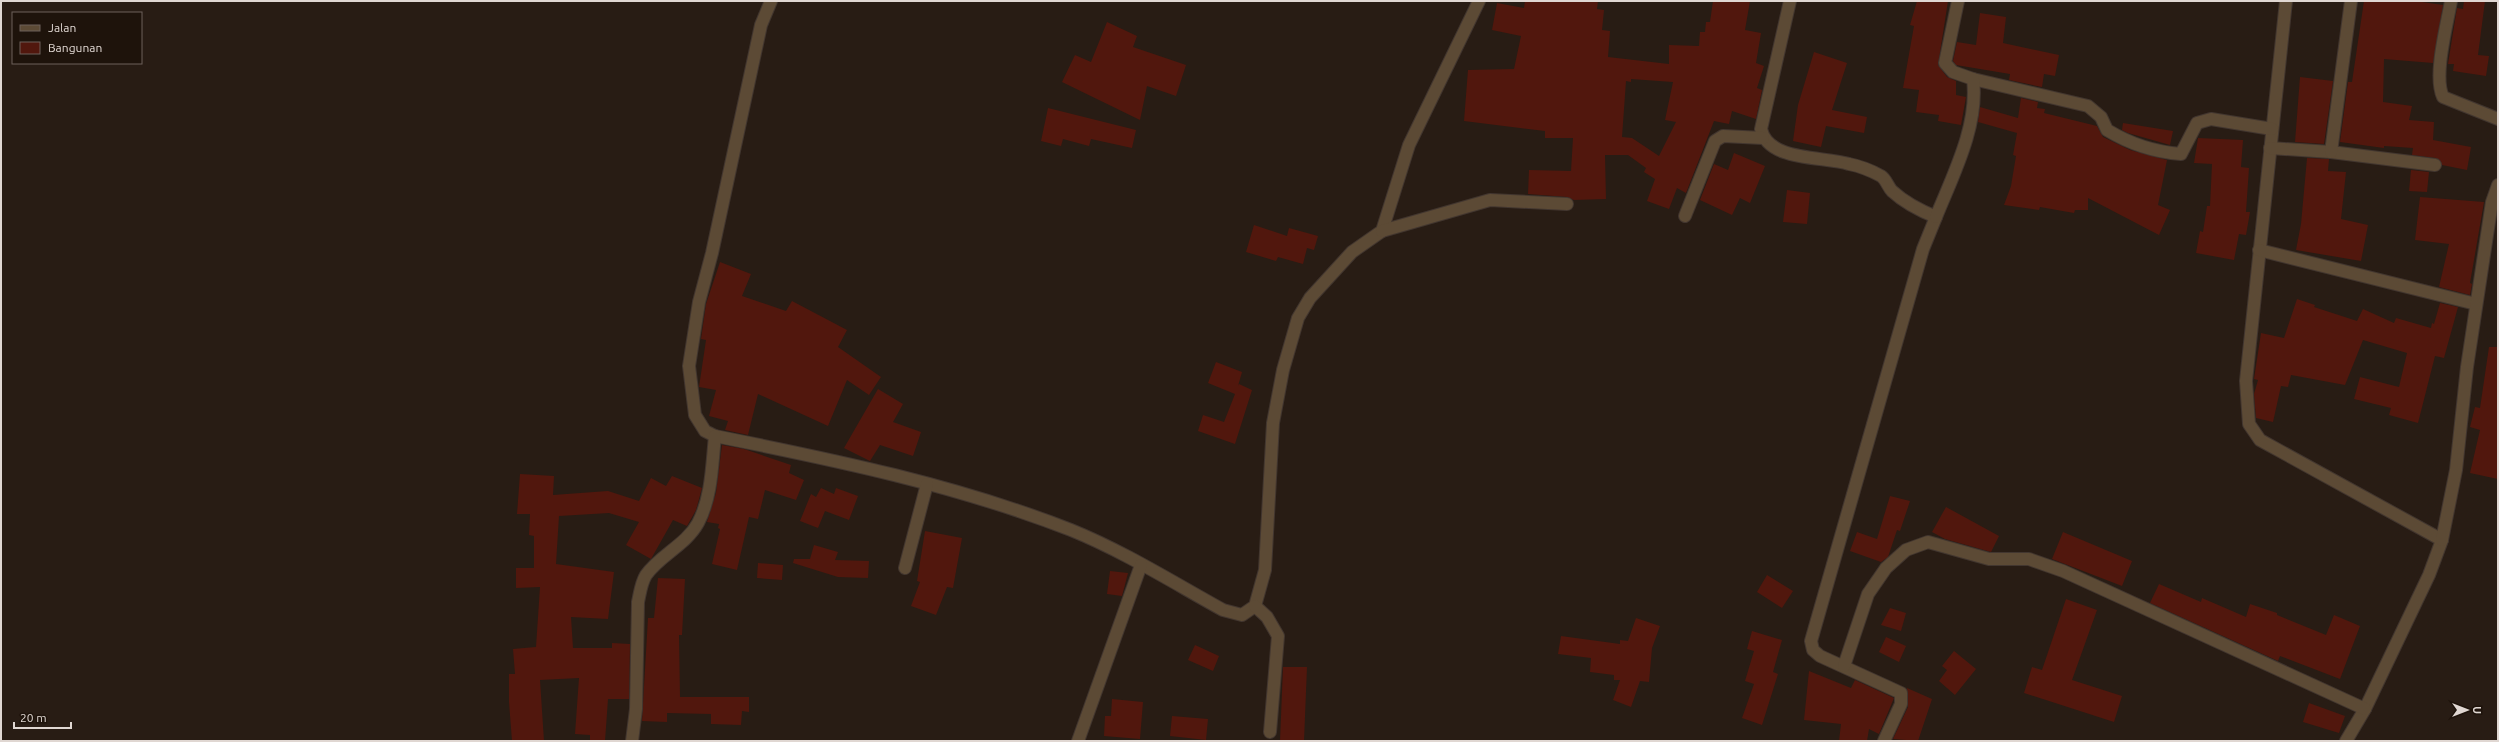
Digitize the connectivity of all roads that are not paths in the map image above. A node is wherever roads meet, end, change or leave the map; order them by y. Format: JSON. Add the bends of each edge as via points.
{"nodes":[{"id":1,"x":772,"y":1,"type":"edge"},
{"id":2,"x":1479,"y":1,"type":"edge"},
{"id":3,"x":1790,"y":1,"type":"edge"},
{"id":4,"x":1958,"y":1,"type":"edge"},
{"id":5,"x":2286,"y":1,"type":"edge"},
{"id":6,"x":2351,"y":1,"type":"edge"},
{"id":7,"x":2451,"y":1,"type":"edge"},
{"id":8,"x":1973,"y":79,"type":"junction"},
{"id":9,"x":2498,"y":119,"type":"edge"},
{"id":10,"x":2272,"y":129,"type":"junction"},
{"id":11,"x":1763,"y":138,"type":"junction"},
{"id":12,"x":2270,"y":148,"type":"junction"},
{"id":13,"x":2331,"y":152,"type":"junction"},
{"id":14,"x":2435,"y":165,"type":"dead end"},
{"id":15,"x":2498,"y":185,"type":"edge"},
{"id":16,"x":1567,"y":204,"type":"dead end"},
{"id":17,"x":1685,"y":216,"type":"dead end"},
{"id":18,"x":1936,"y":217,"type":"junction"},
{"id":19,"x":1382,"y":231,"type":"junction"},
{"id":20,"x":2259,"y":250,"type":"junction"},
{"id":21,"x":2476,"y":304,"type":"junction"},
{"id":22,"x":715,"y":436,"type":"junction"},
{"id":23,"x":927,"y":484,"type":"junction"},
{"id":24,"x":2442,"y":540,"type":"junction"},
{"id":25,"x":1141,"y":565,"type":"junction"},
{"id":26,"x":905,"y":568,"type":"dead end"},
{"id":27,"x":1255,"y":606,"type":"junction"},
{"id":28,"x":1844,"y":666,"type":"junction"},
{"id":29,"x":2365,"y":709,"type":"junction"},
{"id":30,"x":1270,"y":732,"type":"dead end"},
{"id":31,"x":632,"y":741,"type":"edge"},
{"id":32,"x":1078,"y":741,"type":"edge"},
{"id":33,"x":1884,"y":741,"type":"edge"},
{"id":34,"x":2346,"y":741,"type":"edge"}],
"edges":[{"from":1,"to":22,"type":"street","via":[[761,25],[752,61],[689,366],[693,406],[701,427]]},
{"from":2,"to":19,"type":"street","via":[[1409,145]]},
{"from":3,"to":11,"type":"street","via":[[1761,129]]},
{"from":4,"to":8,"type":"street","via":[[1945,63],[1953,72]]},
{"from":5,"to":10,"type":"street"},
{"from":6,"to":13,"type":"street"},
{"from":7,"to":9,"type":"street","via":[[2439,75],[2441,93],[2443,97]]},
{"from":8,"to":10,"type":"street","via":[[2088,106],[2101,117],[2107,130],[2145,148],[2169,154],[2181,154],[2197,123],[2211,119]]},
{"from":8,"to":18,"type":"street","via":[[1975,92],[1967,138]]},
{"from":10,"to":12,"type":"street"},
{"from":11,"to":17,"type":"street","via":[[1724,136],[1715,142]]},
{"from":11,"to":18,"type":"street","via":[[1776,148],[1795,156],[1849,163],[1882,177],[1892,190],[1924,212]]},
{"from":12,"to":13,"type":"street"},
{"from":12,"to":20,"type":"street"},
{"from":13,"to":14,"type":"street"},
{"from":15,"to":21,"type":"street","via":[[2492,202]]},
{"from":16,"to":19,"type":"street","via":[[1484,201]]},
{"from":18,"to":28,"type":"street","via":[[1923,249],[1811,641],[1813,650],[1820,656]]},
{"from":19,"to":27,"type":"street","via":[[1352,252],[1310,298],[1298,318],[1272,422],[1265,570]]},
{"from":20,"to":21,"type":"street"},
{"from":20,"to":24,"type":"street","via":[[2246,381],[2249,424],[2254,433],[2260,440]]},
{"from":21,"to":24,"type":"street","via":[[2456,470]]},
{"from":22,"to":23,"type":"street","via":[[845,463]]},
{"from":22,"to":31,"type":"street","via":[[708,495],[698,523],[680,544],[645,576],[641,589],[638,602],[636,709]]},
{"from":23,"to":25,"type":"street","via":[[1007,507],[1072,531]]},
{"from":23,"to":26,"type":"street"},
{"from":24,"to":29,"type":"street","via":[[2429,576]]},
{"from":25,"to":27,"type":"street","via":[[1232,614],[1242,615]]},
{"from":25,"to":32,"type":"street"},
{"from":27,"to":30,"type":"street","via":[[1267,617],[1278,636]]},
{"from":28,"to":29,"type":"street","via":[[1868,594],[1886,568],[1906,550],[1928,542],[1989,559],[2029,559],[2063,571]]},
{"from":28,"to":33,"type":"street","via":[[1901,692],[1901,704]]},
{"from":29,"to":34,"type":"street"}]}
